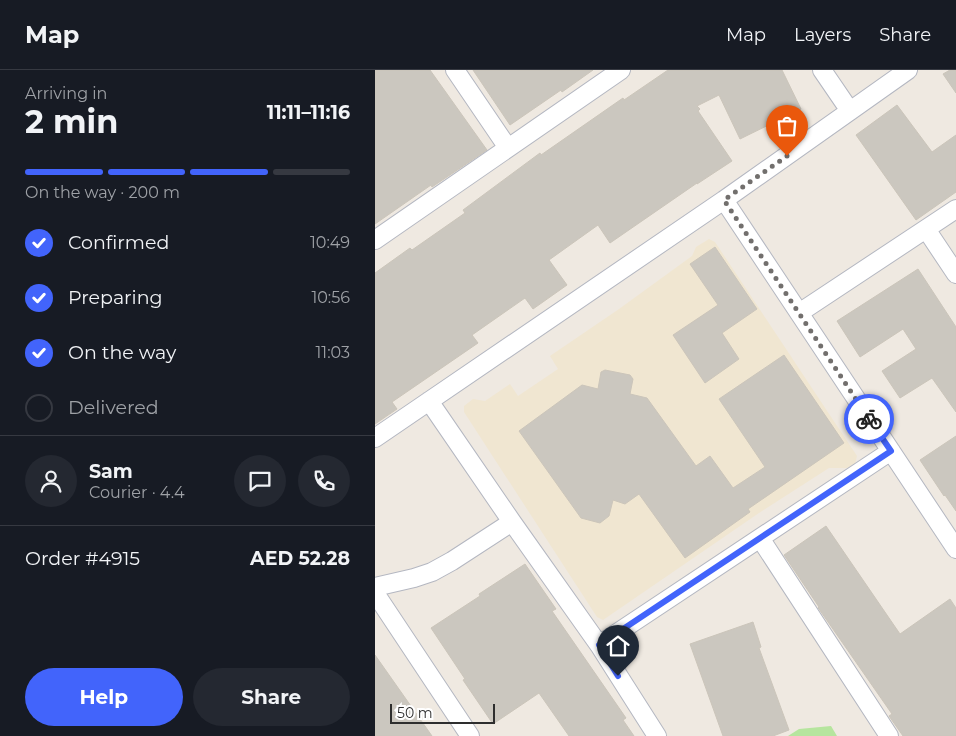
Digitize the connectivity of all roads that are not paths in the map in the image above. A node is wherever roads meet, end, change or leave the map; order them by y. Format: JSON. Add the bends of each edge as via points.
{"nodes":[{"id":1,"x":455,"y":70,"type":"edge"},
{"id":2,"x":621,"y":70,"type":"edge"},
{"id":3,"x":822,"y":70,"type":"edge"},
{"id":4,"x":908,"y":70,"type":"edge"},
{"id":5,"x":850,"y":111,"type":"junction"},
{"id":6,"x":508,"y":148,"type":"junction"},
{"id":7,"x":724,"y":200,"type":"junction"},
{"id":8,"x":956,"y":208,"type":"edge"},
{"id":9,"x":926,"y":229,"type":"junction"},
{"id":10,"x":375,"y":240,"type":"edge"},
{"id":11,"x":956,"y":274,"type":"edge"},
{"id":12,"x":799,"y":313,"type":"junction"},
{"id":13,"x":429,"y":402,"type":"junction"},
{"id":14,"x":375,"y":438,"type":"edge"},
{"id":15,"x":891,"y":451,"type":"junction"},
{"id":16,"x":512,"y":522,"type":"junction"},
{"id":17,"x":759,"y":538,"type":"junction"},
{"id":18,"x":956,"y":549,"type":"edge"},
{"id":19,"x":376,"y":595,"type":"edge"},
{"id":20,"x":599,"y":645,"type":"junction"},
{"id":21,"x":464,"y":734,"type":"edge"},
{"id":22,"x":657,"y":736,"type":"edge"},
{"id":23,"x":889,"y":736,"type":"edge"}],
"edges":[{"from":1,"to":6,"type":"lane"},
{"from":2,"to":6,"type":"lane"},
{"from":3,"to":5,"type":"lane"},
{"from":4,"to":5,"type":"lane"},
{"from":5,"to":7,"type":"lane"},
{"from":6,"to":10,"type":"lane"},
{"from":7,"to":12,"type":"lane"},
{"from":7,"to":13,"type":"lane"},
{"from":8,"to":9,"type":"lane"},
{"from":9,"to":11,"type":"lane"},
{"from":9,"to":12,"type":"lane"},
{"from":12,"to":15,"type":"lane"},
{"from":13,"to":14,"type":"lane"},
{"from":13,"to":16,"type":"lane"},
{"from":15,"to":17,"type":"lane"},
{"from":15,"to":18,"type":"lane"},
{"from":16,"to":19,"type":"lane","via":[[432,572]]},
{"from":16,"to":20,"type":"lane"},
{"from":17,"to":20,"type":"lane"},
{"from":17,"to":23,"type":"lane"},
{"from":19,"to":21,"type":"lane"},
{"from":20,"to":22,"type":"lane"}]}
